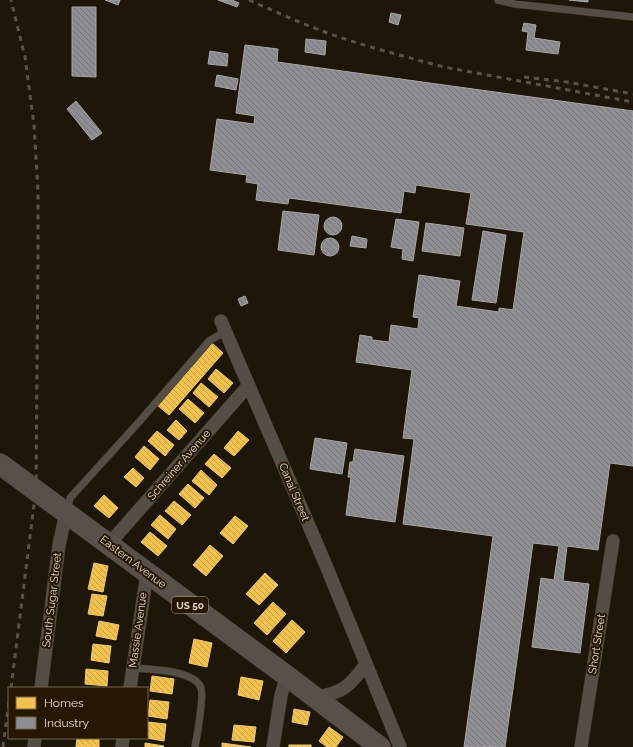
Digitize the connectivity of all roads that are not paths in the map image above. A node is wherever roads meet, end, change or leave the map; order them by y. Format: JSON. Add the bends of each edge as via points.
{"nodes":[{"id":1,"x":498,"y":0,"type":"edge"},
{"id":2,"x":633,"y":17,"type":"edge"},
{"id":3,"x":224,"y":326,"type":"joint"},
{"id":4,"x":248,"y":386,"type":"junction"},
{"id":5,"x":0,"y":464,"type":"edge"},
{"id":6,"x":66,"y":512,"type":"junction"},
{"id":7,"x":613,"y":541,"type":"dead end"},
{"id":8,"x":109,"y":544,"type":"junction"},
{"id":9,"x":146,"y":573,"type":"junction"},
{"id":10,"x":366,"y":664,"type":"junction"},
{"id":11,"x":133,"y":668,"type":"junction"},
{"id":12,"x":287,"y":676,"type":"junction"},
{"id":13,"x":42,"y":687,"type":"edge"},
{"id":14,"x":130,"y":687,"type":"edge"},
{"id":15,"x":316,"y":697,"type":"junction"},
{"id":16,"x":371,"y":743,"type":"edge"},
{"id":17,"x":195,"y":747,"type":"edge"},
{"id":18,"x":273,"y":747,"type":"edge"},
{"id":19,"x":400,"y":747,"type":"edge"},
{"id":20,"x":581,"y":747,"type":"edge"}],
"edges":[{"from":1,"to":2,"type":"lane"},
{"from":3,"to":4,"type":"street","name":"Canal Street"},
{"from":3,"to":6,"type":"lane","via":[[70,498]]},
{"from":4,"to":8,"type":"street","name":"Schreiner Avenue"},
{"from":4,"to":10,"type":"street","name":"Canal Street"},
{"from":5,"to":6,"type":"main road","name":"Eastern Avenue","number":"US 50"},
{"from":6,"to":8,"type":"main road","name":"Eastern Avenue","number":"US 50"},
{"from":6,"to":13,"type":"street","name":"South Sugar Street","via":[[59,545]]},
{"from":7,"to":20,"type":"street","name":"Short Street"},
{"from":8,"to":9,"type":"main road","name":"Eastern Avenue","number":"US 50"},
{"from":9,"to":11,"type":"street","name":"Massie Avenue"},
{"from":9,"to":12,"type":"main road","name":"Eastern Avenue","number":"US 50"},
{"from":10,"to":15,"type":"street","via":[[354,680],[342,690]]},
{"from":10,"to":19,"type":"street","name":"Canal Street"},
{"from":11,"to":14,"type":"street","name":"Massie Avenue"},
{"from":11,"to":17,"type":"lane","via":[[176,672],[188,676],[201,688]]},
{"from":12,"to":15,"type":"main road","name":"Eastern Avenue","number":"US 50"},
{"from":12,"to":18,"type":"street","via":[[281,695]]},
{"from":15,"to":16,"type":"main road","name":"Eastern Avenue","number":"US 50"}]}
